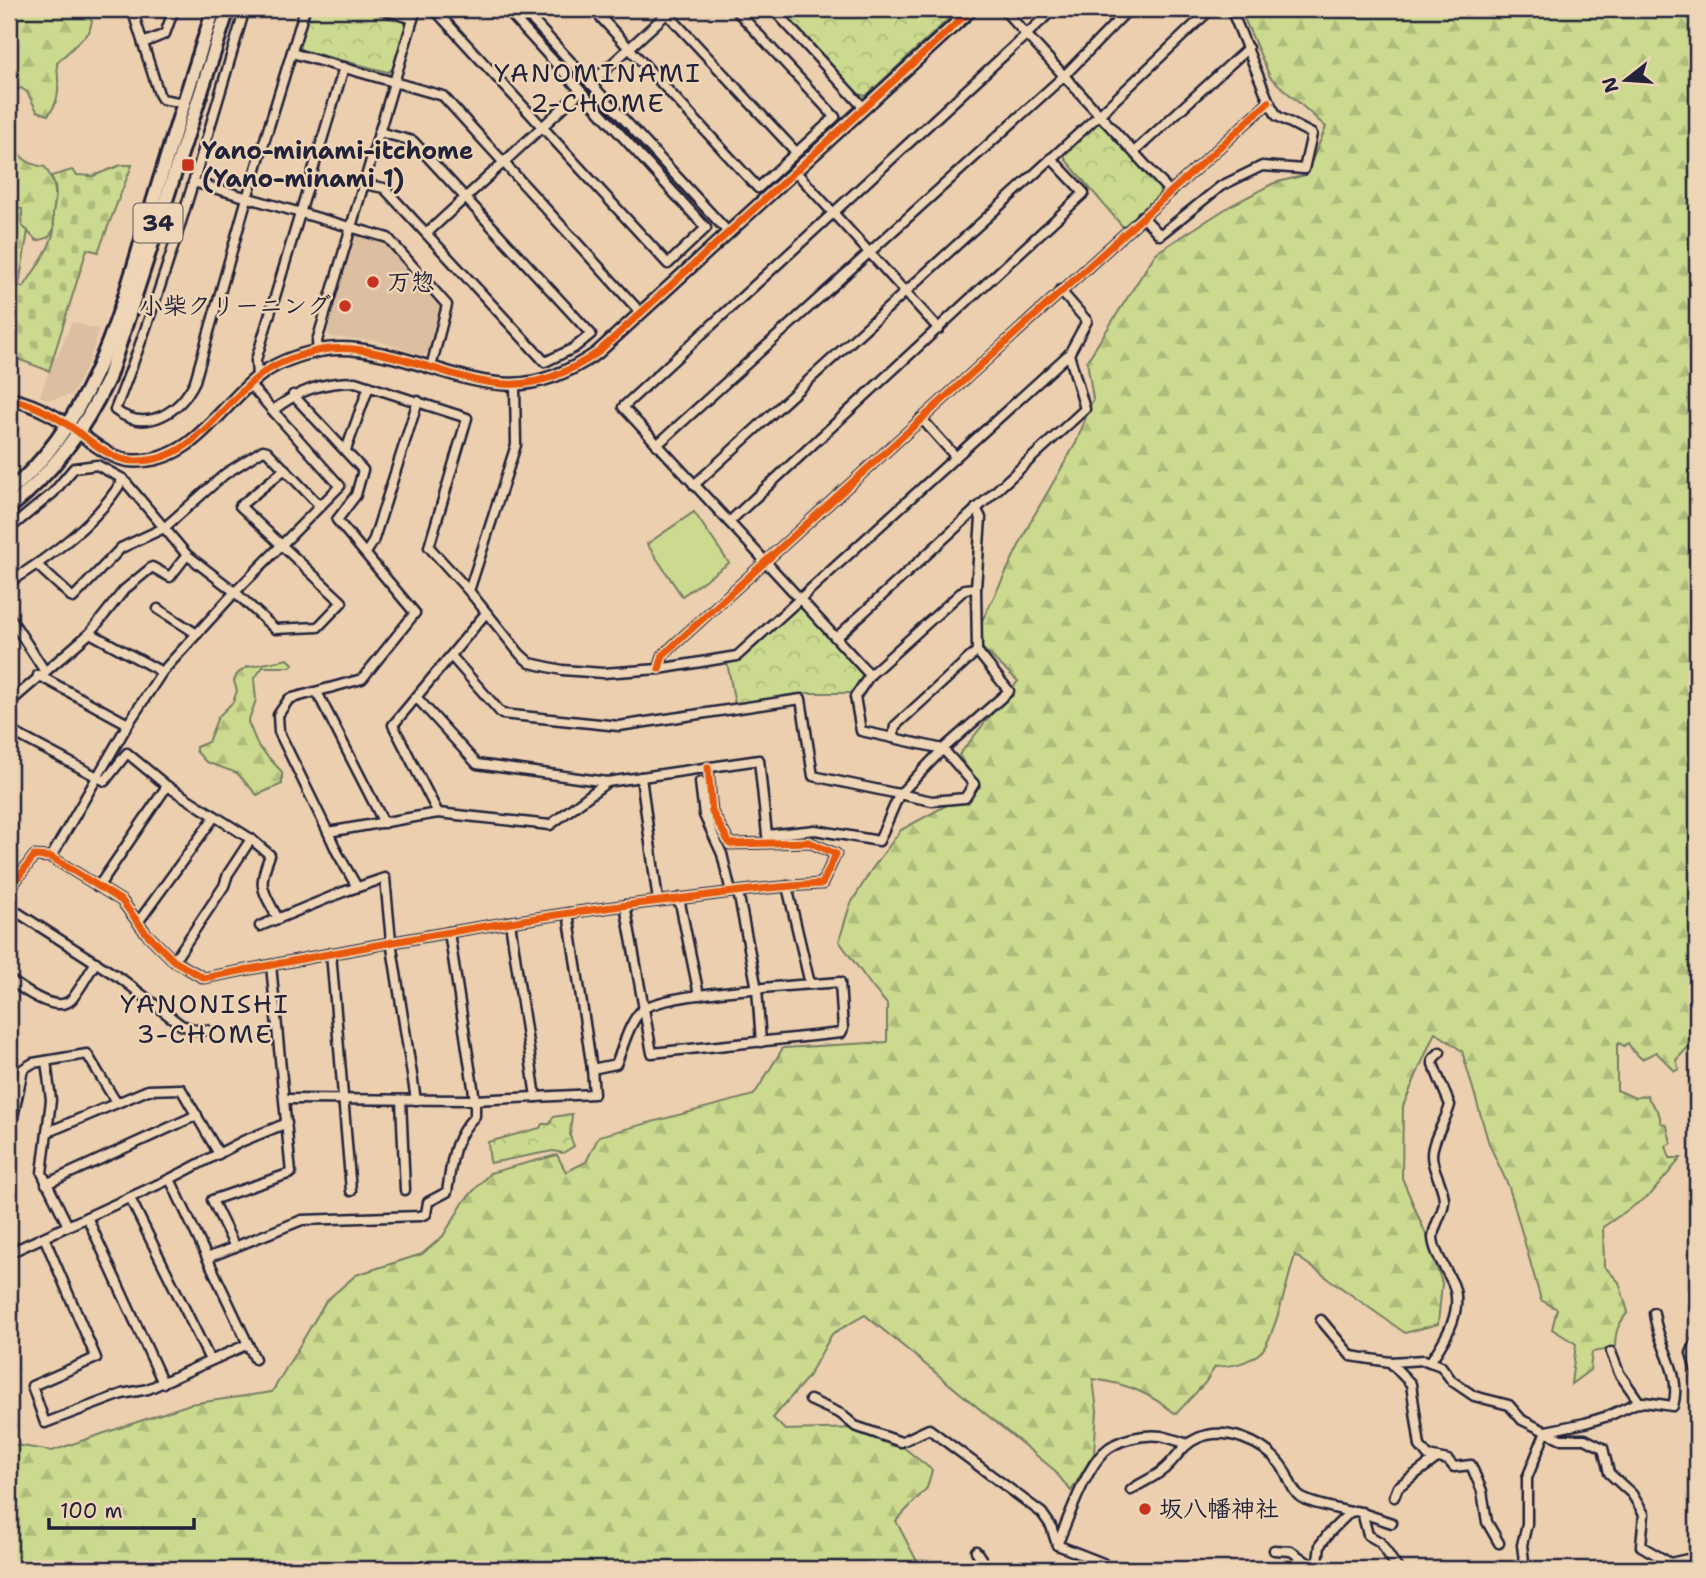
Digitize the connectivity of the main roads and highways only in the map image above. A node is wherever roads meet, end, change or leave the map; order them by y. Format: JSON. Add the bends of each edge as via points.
{"nodes":[{"id":1,"x":214,"y":9,"type":"edge"},
{"id":2,"x":228,"y":9,"type":"edge"},
{"id":3,"x":74,"y":429,"type":"junction"},
{"id":4,"x":9,"y":492,"type":"edge"},
{"id":5,"x":9,"y":508,"type":"edge"}],
"edges":[{"from":1,"to":3,"type":"main road","number":"34","via":[[143,239]]},
{"from":2,"to":3,"type":"main road","number":"34","via":[[108,379]]},
{"from":3,"to":4,"type":"main road","number":"34"},
{"from":3,"to":5,"type":"main road","number":"34","via":[[41,480]]}]}
